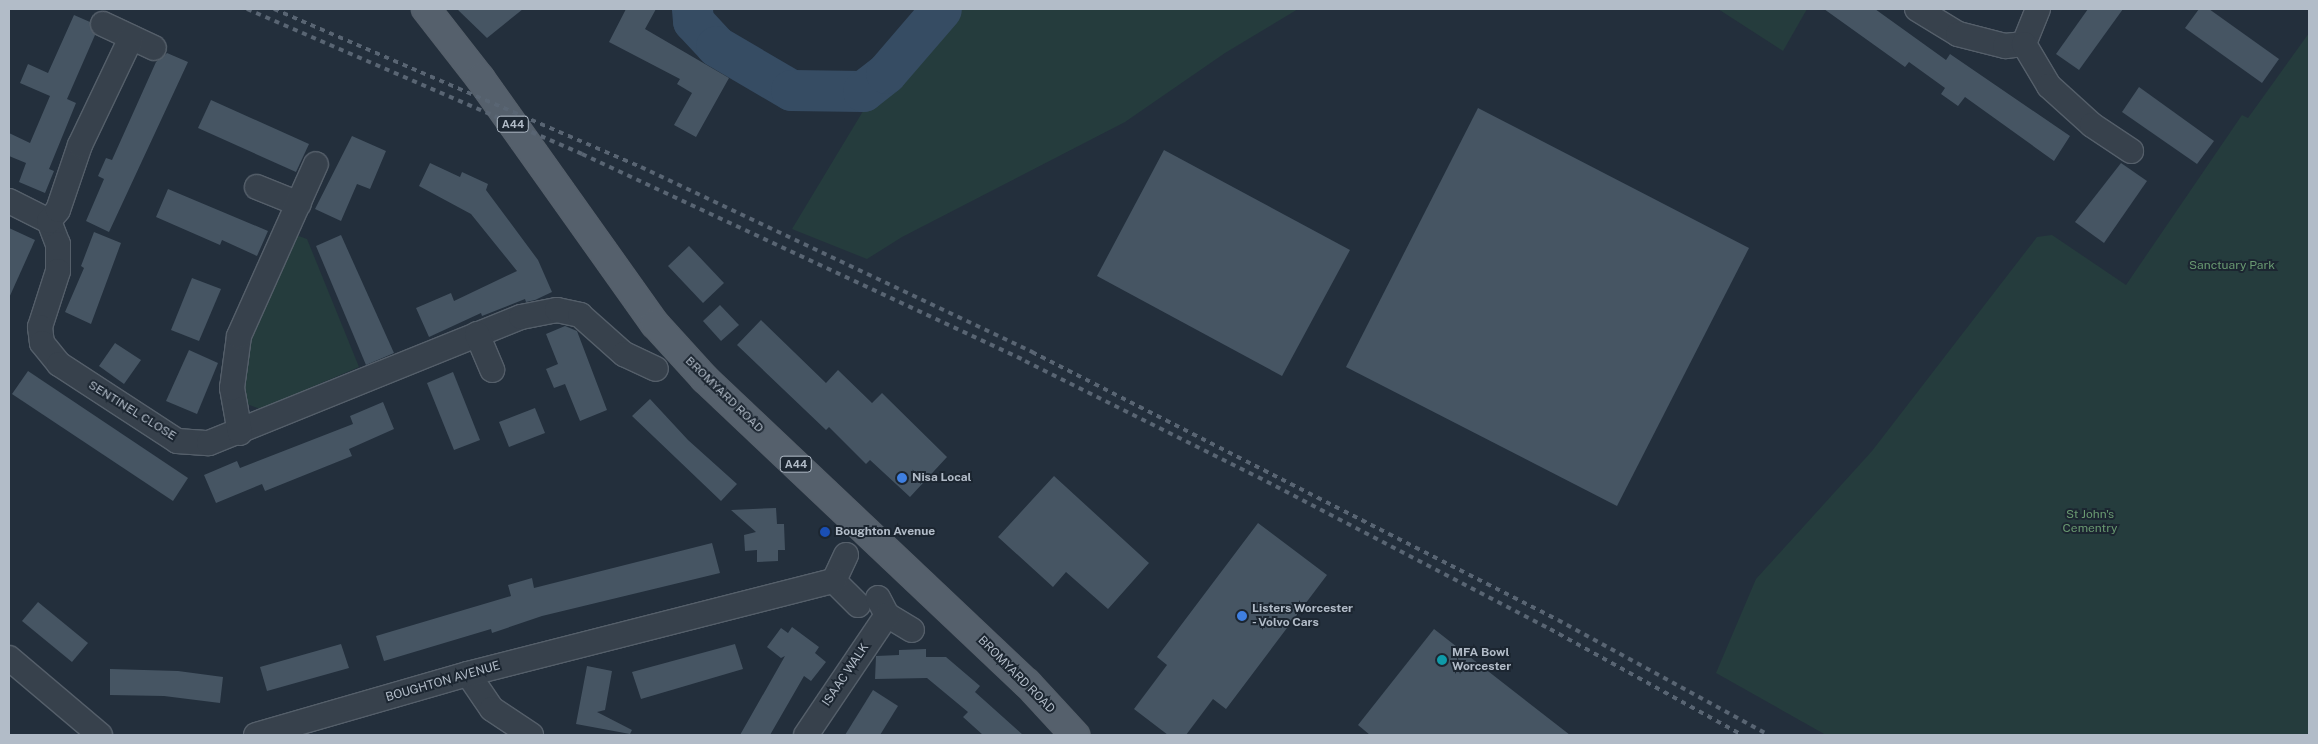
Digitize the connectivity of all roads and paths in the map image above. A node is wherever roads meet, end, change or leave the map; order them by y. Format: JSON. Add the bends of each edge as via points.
{"nodes":[{"id":1,"x":426,"y":9,"type":"edge"},
{"id":2,"x":1917,"y":9,"type":"edge"},
{"id":3,"x":2038,"y":9,"type":"edge"},
{"id":4,"x":103,"y":24,"type":"dead end"},
{"id":5,"x":131,"y":38,"type":"junction"},
{"id":6,"x":2024,"y":44,"type":"junction"},
{"id":7,"x":154,"y":48,"type":"dead end"},
{"id":8,"x":2131,"y":151,"type":"dead end"},
{"id":9,"x":316,"y":164,"type":"dead end"},
{"id":10,"x":258,"y":187,"type":"dead end"},
{"id":11,"x":9,"y":201,"type":"edge"},
{"id":12,"x":299,"y":204,"type":"junction"},
{"id":13,"x":49,"y":221,"type":"junction"},
{"id":14,"x":477,"y":334,"type":"junction"},
{"id":15,"x":670,"y":366,"type":"junction"},
{"id":16,"x":492,"y":370,"type":"dead end"},
{"id":17,"x":240,"y":433,"type":"junction"},
{"id":18,"x":846,"y":555,"type":"dead end"},
{"id":19,"x":834,"y":581,"type":"junction"},
{"id":20,"x":874,"y":606,"type":"junction"},
{"id":21,"x":912,"y":630,"type":"dead end"},
{"id":22,"x":9,"y":658,"type":"edge"},
{"id":23,"x":468,"y":674,"type":"junction"},
{"id":24,"x":100,"y":735,"type":"edge"},
{"id":25,"x":256,"y":735,"type":"edge"},
{"id":26,"x":531,"y":735,"type":"edge"},
{"id":27,"x":806,"y":735,"type":"edge"},
{"id":28,"x":1075,"y":735,"type":"edge"}],
"edges":[{"from":1,"to":15,"type":"main road","name":"BROMYARD ROAD","number":"A44","via":[[480,78],[655,324]]},
{"from":2,"to":6,"type":"street","via":[[1958,34],[2005,46]]},
{"from":3,"to":6,"type":"street"},
{"from":4,"to":5,"type":"street"},
{"from":5,"to":7,"type":"street"},
{"from":5,"to":13,"type":"street","via":[[80,145],[58,210]]},
{"from":6,"to":8,"type":"street","via":[[2050,86],[2092,125]]},
{"from":9,"to":12,"type":"street"},
{"from":10,"to":12,"type":"street"},
{"from":11,"to":13,"type":"street"},
{"from":12,"to":17,"type":"street","via":[[239,336],[232,388]]},
{"from":13,"to":17,"type":"street","name":"SENTINEL CLOSE","via":[[58,244],[58,272],[40,328],[42,343],[59,364],[177,441],[209,444]]},
{"from":14,"to":15,"type":"street","name":"SENTINEL CLOSE","via":[[521,316],[556,310],[580,315],[624,354]]},
{"from":14,"to":16,"type":"street"},
{"from":14,"to":17,"type":"street","name":"SENTINEL CLOSE"},
{"from":15,"to":28,"type":"main road","name":"BROMYARD ROAD","number":"A44","via":[[1027,683]]},
{"from":18,"to":19,"type":"street"},
{"from":19,"to":20,"type":"street"},
{"from":19,"to":23,"type":"street","name":"BOUGHTON AVENUE"},
{"from":20,"to":21,"type":"street"},
{"from":20,"to":27,"type":"street","name":"ISAAC WALK"},
{"from":22,"to":24,"type":"street"},
{"from":23,"to":25,"type":"street","name":"BOUGHTON AVENUE"},
{"from":23,"to":26,"type":"street","via":[[492,708]]}]}
